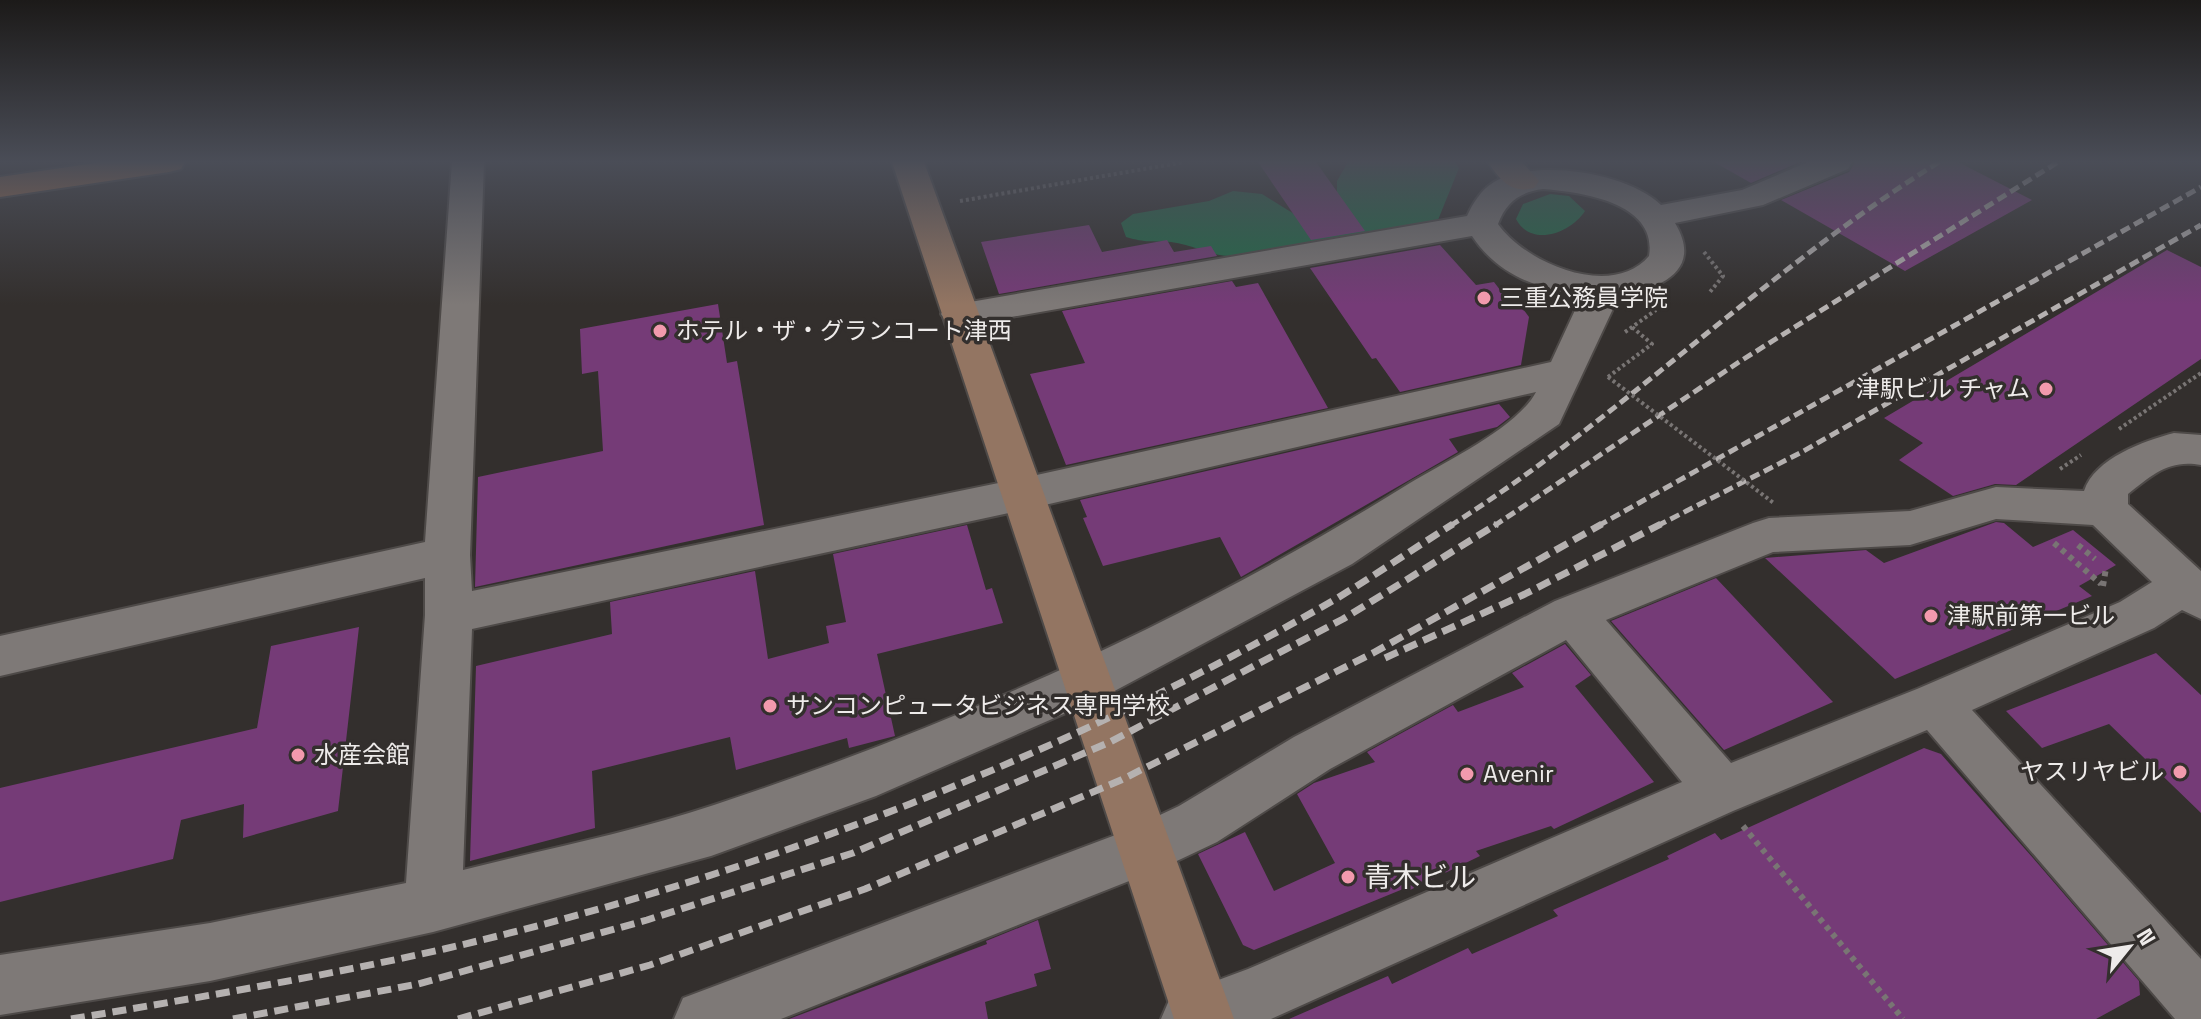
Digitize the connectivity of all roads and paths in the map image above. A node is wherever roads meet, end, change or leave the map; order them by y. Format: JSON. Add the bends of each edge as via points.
{"nodes":[{"id":1,"x":465,"y":210,"type":"edge"},
{"id":2,"x":924,"y":210,"type":"edge"},
{"id":3,"x":1485,"y":210,"type":"edge"},
{"id":4,"x":1642,"y":210,"type":"edge"},
{"id":5,"x":1691,"y":210,"type":"edge"},
{"id":6,"x":1653,"y":217,"type":"junction"},
{"id":7,"x":1481,"y":224,"type":"junction"},
{"id":8,"x":1711,"y":241,"type":"dead end"},
{"id":9,"x":1704,"y":252,"type":"junction"},
{"id":10,"x":1698,"y":259,"type":"dead end"},
{"id":11,"x":1605,"y":286,"type":"junction"},
{"id":12,"x":1710,"y":292,"type":"dead end"},
{"id":13,"x":1659,"y":307,"type":"dead end"},
{"id":14,"x":960,"y":314,"type":"junction"},
{"id":15,"x":1632,"y":327,"type":"junction"},
{"id":16,"x":1616,"y":338,"type":"dead end"},
{"id":17,"x":1566,"y":372,"type":"junction"},
{"id":18,"x":2201,"y":450,"type":"edge"},
{"id":19,"x":1023,"y":494,"type":"junction"},
{"id":20,"x":1775,"y":504,"type":"dead end"},
{"id":21,"x":2106,"y":510,"type":"junction"},
{"id":22,"x":2075,"y":543,"type":"dead end"},
{"id":23,"x":447,"y":555,"type":"junction"},
{"id":24,"x":2108,"y":570,"type":"dead end"},
{"id":25,"x":2193,"y":592,"type":"edge"},
{"id":26,"x":1572,"y":614,"type":"junction"},
{"id":27,"x":449,"y":615,"type":"junction"},
{"id":28,"x":0,"y":656,"type":"edge"},
{"id":29,"x":1089,"y":680,"type":"junction"},
{"id":30,"x":1935,"y":704,"type":"junction"},
{"id":31,"x":1719,"y":792,"type":"junction"},
{"id":32,"x":1143,"y":850,"type":"junction"},
{"id":33,"x":433,"y":905,"type":"junction"},
{"id":34,"x":0,"y":985,"type":"edge"},
{"id":35,"x":2201,"y":1004,"type":"edge"},
{"id":36,"x":1199,"y":1018,"type":"edge"},
{"id":37,"x":704,"y":1019,"type":"edge"},
{"id":38,"x":1903,"y":1019,"type":"edge"},
{"id":39,"x":2178,"y":1019,"type":"edge"}],
"edges":[{"from":1,"to":23,"type":"street"},
{"from":2,"to":14,"type":"street"},
{"from":3,"to":7,"type":"street"},
{"from":4,"to":6,"type":"street"},
{"from":5,"to":6,"type":"street"},
{"from":6,"to":11,"type":"street","via":[[1668,242],[1666,259],[1632,282]]},
{"from":7,"to":11,"type":"street","via":[[1513,261],[1540,275]]},
{"from":7,"to":14,"type":"street"},
{"from":8,"to":9,"type":"path"},
{"from":9,"to":10,"type":"path"},
{"from":9,"to":12,"type":"path","via":[[1723,276]]},
{"from":11,"to":17,"type":"street"},
{"from":13,"to":15,"type":"path"},
{"from":14,"to":19,"type":"street"},
{"from":15,"to":16,"type":"path"},
{"from":15,"to":20,"type":"path","bridge":true,"via":[[1652,344],[1608,377]]},
{"from":17,"to":19,"type":"street"},
{"from":17,"to":29,"type":"street","via":[[1545,414],[1506,443],[1336,552]]},
{"from":18,"to":21,"type":"street","via":[[2185,446],[2157,451],[2106,488]]},
{"from":19,"to":27,"type":"street"},
{"from":19,"to":29,"type":"street"},
{"from":21,"to":25,"type":"street"},
{"from":21,"to":26,"type":"street","via":[[1996,503],[1910,528],[1769,535]]},
{"from":22,"to":24,"type":"path"},
{"from":23,"to":27,"type":"street"},
{"from":23,"to":28,"type":"street"},
{"from":25,"to":30,"type":"street"},
{"from":26,"to":31,"type":"street"},
{"from":26,"to":32,"type":"street"},
{"from":27,"to":33,"type":"street"},
{"from":29,"to":32,"type":"street"},
{"from":29,"to":33,"type":"street","via":[[857,779],[711,831]]},
{"from":30,"to":31,"type":"street"},
{"from":30,"to":35,"type":"street"},
{"from":31,"to":36,"type":"street"},
{"from":31,"to":38,"type":"path"},
{"from":32,"to":36,"type":"street"},
{"from":32,"to":37,"type":"street"},
{"from":33,"to":34,"type":"street","via":[[210,952]]},
{"from":35,"to":39,"type":"street"}]}
